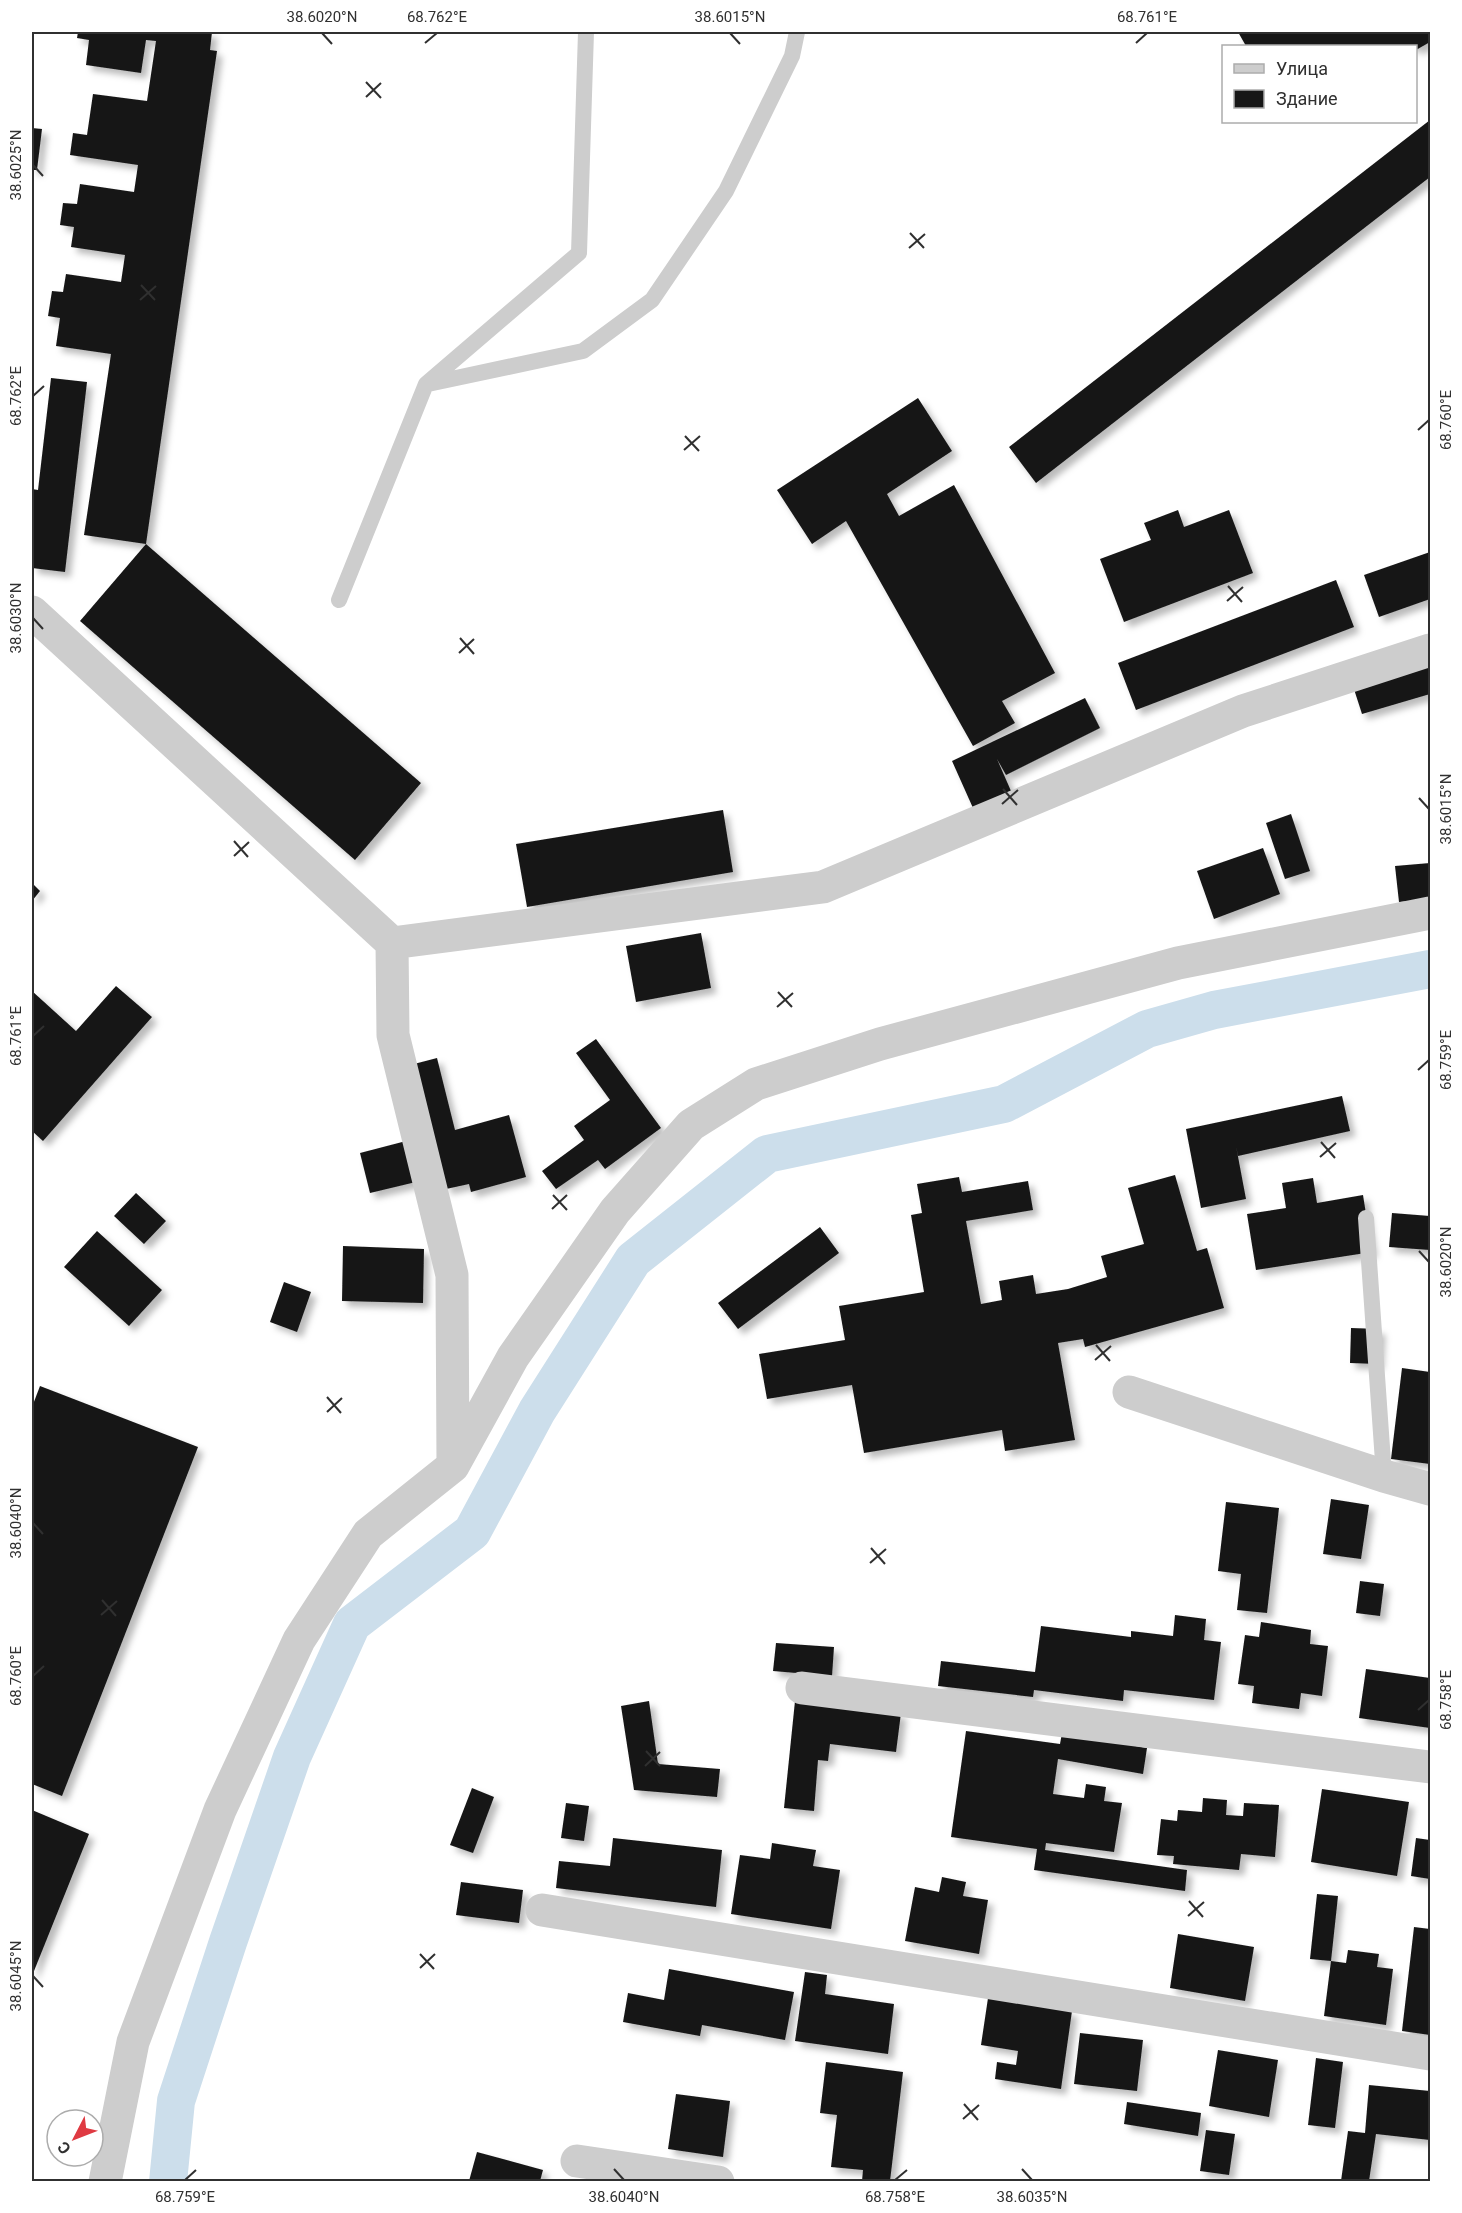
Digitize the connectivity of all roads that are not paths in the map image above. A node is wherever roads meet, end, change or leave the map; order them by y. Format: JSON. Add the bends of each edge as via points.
{"nodes":[{"id":1,"x":586,"y":32,"type":"edge"},
{"id":2,"x":797,"y":32,"type":"edge"},
{"id":3,"x":426,"y":384,"type":"junction"},
{"id":4,"x":339,"y":600,"type":"dead end"},
{"id":5,"x":32,"y":612,"type":"edge"},
{"id":6,"x":1431,"y":650,"type":"edge"},
{"id":7,"x":1431,"y":913,"type":"edge"},
{"id":8,"x":392,"y":943,"type":"junction"},
{"id":9,"x":1366,"y":1218,"type":"dead end"},
{"id":10,"x":1129,"y":1392,"type":"dead end"},
{"id":11,"x":453,"y":1466,"type":"junction"},
{"id":12,"x":1384,"y":1476,"type":"junction"},
{"id":13,"x":1431,"y":1489,"type":"edge"},
{"id":14,"x":802,"y":1688,"type":"dead end"},
{"id":15,"x":1431,"y":1767,"type":"edge"},
{"id":16,"x":542,"y":1910,"type":"dead end"},
{"id":17,"x":1431,"y":2054,"type":"edge"},
{"id":18,"x":577,"y":2161,"type":"dead end"},
{"id":19,"x":105,"y":2181,"type":"edge"},
{"id":20,"x":718,"y":2181,"type":"edge"}],
"edges":[{"from":1,"to":3,"type":"lane","via":[[579,253]]},
{"from":2,"to":3,"type":"lane","via":[[792,56],[726,191],[652,300],[583,351]]},
{"from":3,"to":4,"type":"lane"},
{"from":5,"to":8,"type":"street"},
{"from":6,"to":8,"type":"street","via":[[1243,711],[823,888]]},
{"from":7,"to":11,"type":"street","via":[[1178,963],[880,1044],[756,1084],[691,1125],[615,1210],[513,1357]]},
{"from":8,"to":11,"type":"street","via":[[393,1035],[452,1275]]},
{"from":9,"to":12,"type":"lane"},
{"from":10,"to":12,"type":"street"},
{"from":11,"to":19,"type":"street","via":[[368,1534],[299,1640],[220,1810],[133,2042]]},
{"from":12,"to":13,"type":"street"},
{"from":14,"to":15,"type":"street"},
{"from":16,"to":17,"type":"street"},
{"from":18,"to":20,"type":"street"}]}
